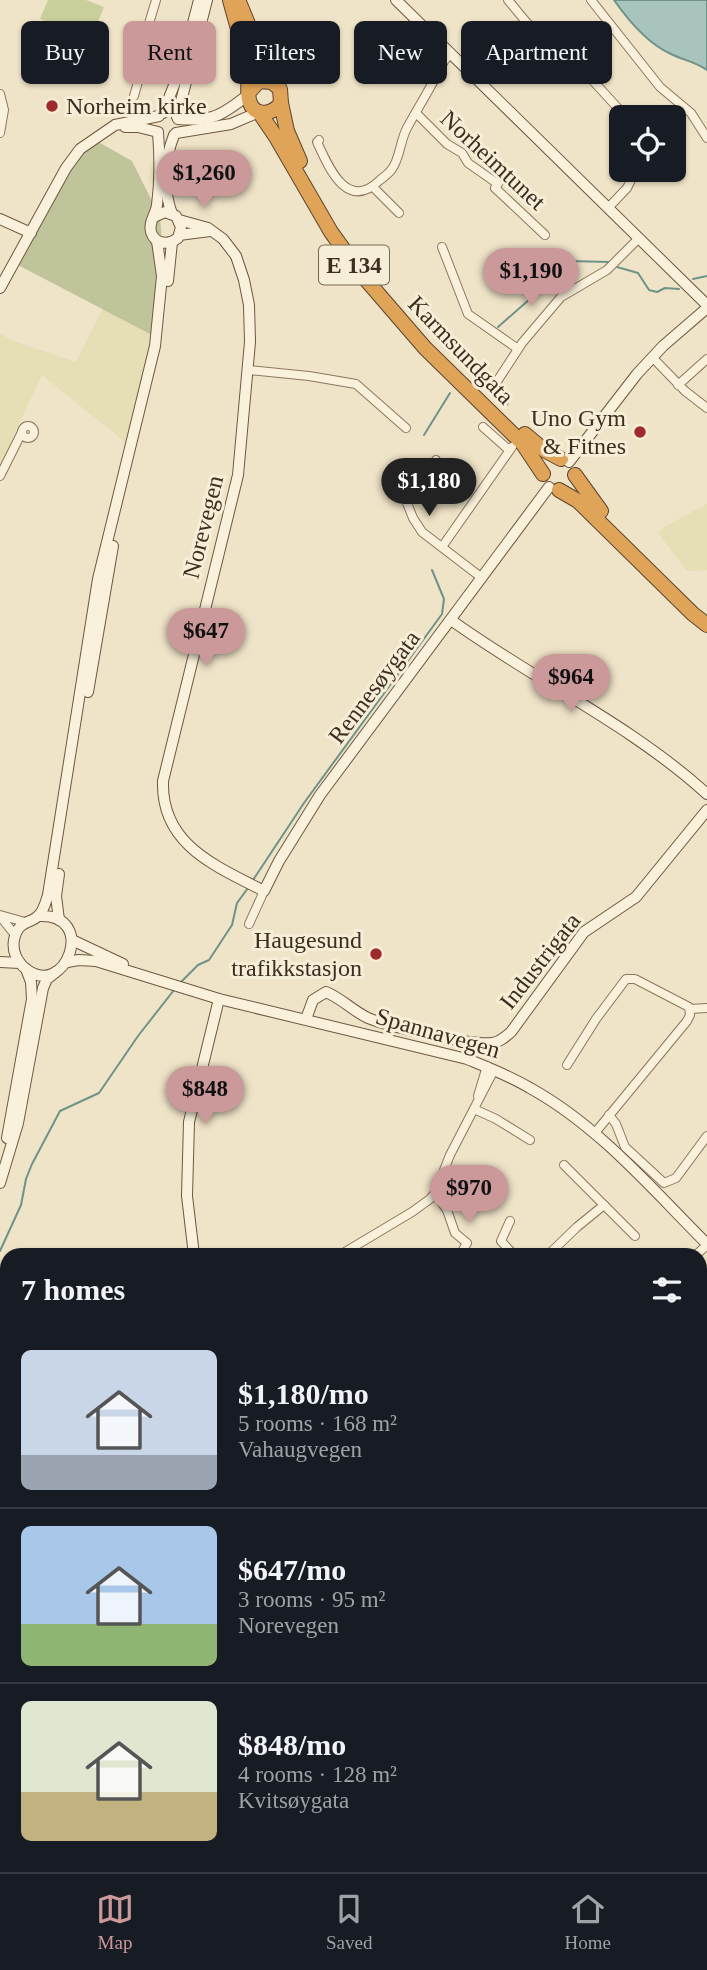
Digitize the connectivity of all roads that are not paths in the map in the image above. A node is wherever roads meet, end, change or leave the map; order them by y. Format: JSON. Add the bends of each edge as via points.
{"nodes":[{"id":1,"x":156,"y":0,"type":"edge"},
{"id":2,"x":199,"y":0,"type":"edge"},
{"id":3,"x":207,"y":0,"type":"edge"},
{"id":4,"x":230,"y":0,"type":"edge"},
{"id":5,"x":239,"y":0,"type":"edge"},
{"id":6,"x":396,"y":0,"type":"edge"},
{"id":7,"x":508,"y":0,"type":"edge"},
{"id":8,"x":591,"y":0,"type":"edge"},
{"id":9,"x":193,"y":21,"type":"edge"},
{"id":10,"x":246,"y":21,"type":"edge"},
{"id":11,"x":451,"y":53,"type":"junction"},
{"id":12,"x":174,"y":84,"type":"edge"},
{"id":13,"x":256,"y":84,"type":"edge"},
{"id":14,"x":274,"y":84,"type":"edge"},
{"id":15,"x":249,"y":93,"type":"junction"},
{"id":16,"x":0,"y":94,"type":"edge"},
{"id":17,"x":134,"y":96,"type":"dead end"},
{"id":18,"x":281,"y":103,"type":"junction"},
{"id":19,"x":615,"y":105,"type":"edge"},
{"id":20,"x":259,"y":112,"type":"junction"},
{"id":21,"x":416,"y":113,"type":"junction"},
{"id":22,"x":161,"y":115,"type":"junction"},
{"id":23,"x":178,"y":118,"type":"junction"},
{"id":24,"x":111,"y":128,"type":"junction"},
{"id":25,"x":158,"y":132,"type":"junction"},
{"id":26,"x":0,"y":133,"type":"edge"},
{"id":27,"x":175,"y":134,"type":"junction"},
{"id":28,"x":707,"y":138,"type":"edge"},
{"id":29,"x":319,"y":140,"type":"dead end"},
{"id":30,"x":630,"y":182,"type":"edge"},
{"id":31,"x":373,"y":187,"type":"junction"},
{"id":32,"x":608,"y":208,"type":"junction"},
{"id":33,"x":399,"y":213,"type":"dead end"},
{"id":34,"x":154,"y":217,"type":"junction"},
{"id":35,"x":176,"y":217,"type":"junction"},
{"id":36,"x":0,"y":219,"type":"edge"},
{"id":37,"x":210,"y":231,"type":"junction"},
{"id":38,"x":31,"y":233,"type":"junction"},
{"id":39,"x":545,"y":235,"type":"dead end"},
{"id":40,"x":176,"y":238,"type":"junction"},
{"id":41,"x":639,"y":238,"type":"junction"},
{"id":42,"x":157,"y":240,"type":"junction"},
{"id":43,"x":442,"y":247,"type":"dead end"},
{"id":44,"x":0,"y":288,"type":"edge"},
{"id":45,"x":707,"y":306,"type":"edge"},
{"id":46,"x":518,"y":349,"type":"junction"},
{"id":47,"x":652,"y":357,"type":"junction"},
{"id":48,"x":707,"y":359,"type":"edge"},
{"id":49,"x":248,"y":370,"type":"junction"},
{"id":50,"x":678,"y":385,"type":"junction"},
{"id":51,"x":504,"y":402,"type":"dead end"},
{"id":52,"x":707,"y":408,"type":"edge"},
{"id":53,"x":484,"y":427,"type":"dead end"},
{"id":54,"x":406,"y":428,"type":"dead end"},
{"id":55,"x":22,"y":432,"type":"dead end"},
{"id":56,"x":436,"y":460,"type":"dead end"},
{"id":57,"x":3,"y":462,"type":"edge"},
{"id":58,"x":568,"y":465,"type":"junction"},
{"id":59,"x":0,"y":476,"type":"edge"},
{"id":60,"x":550,"y":484,"type":"junction"},
{"id":61,"x":442,"y":547,"type":"junction"},
{"id":62,"x":482,"y":578,"type":"junction"},
{"id":63,"x":451,"y":620,"type":"junction"},
{"id":64,"x":707,"y":624,"type":"edge"},
{"id":65,"x":707,"y":794,"type":"edge"},
{"id":66,"x":707,"y":810,"type":"edge"},
{"id":67,"x":264,"y":891,"type":"junction"},
{"id":68,"x":0,"y":915,"type":"edge"},
{"id":69,"x":39,"y":916,"type":"junction"},
{"id":70,"x":59,"y":920,"type":"junction"},
{"id":71,"x":25,"y":922,"type":"junction"},
{"id":72,"x":249,"y":924,"type":"dead end"},
{"id":73,"x":72,"y":940,"type":"junction"},
{"id":74,"x":15,"y":941,"type":"junction"},
{"id":75,"x":0,"y":956,"type":"edge"},
{"id":76,"x":0,"y":962,"type":"edge"},
{"id":77,"x":67,"y":962,"type":"junction"},
{"id":78,"x":23,"y":966,"type":"junction"},
{"id":79,"x":57,"y":971,"type":"junction"},
{"id":80,"x":144,"y":976,"type":"junction"},
{"id":81,"x":219,"y":999,"type":"junction"},
{"id":82,"x":707,"y":1008,"type":"edge"},
{"id":83,"x":690,"y":1009,"type":"junction"},
{"id":84,"x":306,"y":1019,"type":"junction"},
{"id":85,"x":567,"y":1065,"type":"dead end"},
{"id":86,"x":491,"y":1068,"type":"junction"},
{"id":87,"x":474,"y":1109,"type":"junction"},
{"id":88,"x":609,"y":1115,"type":"junction"},
{"id":89,"x":594,"y":1134,"type":"junction"},
{"id":90,"x":707,"y":1136,"type":"edge"},
{"id":91,"x":530,"y":1140,"type":"dead end"},
{"id":92,"x":0,"y":1161,"type":"edge"},
{"id":93,"x":564,"y":1165,"type":"dead end"},
{"id":94,"x":0,"y":1183,"type":"edge"},
{"id":95,"x":435,"y":1193,"type":"junction"},
{"id":96,"x":604,"y":1205,"type":"junction"},
{"id":97,"x":510,"y":1221,"type":"dead end"},
{"id":98,"x":635,"y":1236,"type":"dead end"},
{"id":99,"x":707,"y":1245,"type":"edge"},
{"id":100,"x":193,"y":1248,"type":"edge"},
{"id":101,"x":352,"y":1248,"type":"edge"},
{"id":102,"x":464,"y":1248,"type":"edge"},
{"id":103,"x":508,"y":1248,"type":"edge"},
{"id":104,"x":555,"y":1248,"type":"edge"}],
"edges":[{"from":1,"to":17,"type":"street"},
{"from":2,"to":9,"type":"main road"},
{"from":3,"to":23,"type":"main road"},
{"from":4,"to":15,"type":"highway","number":"E 134","via":[[248,68]]},
{"from":5,"to":10,"type":"highway","number":"E 134"},
{"from":6,"to":11,"type":"main road"},
{"from":7,"to":19,"type":"street","via":[[527,23],[564,49]]},
{"from":8,"to":28,"type":"street","via":[[657,83],[691,113]]},
{"from":11,"to":21,"type":"street","name":"Norheimtunet"},
{"from":11,"to":32,"type":"main road"},
{"from":12,"to":22,"type":"main road"},
{"from":13,"to":15,"type":"highway"},
{"from":14,"to":18,"type":"highway","number":"E 134","via":[[280,89]]},
{"from":15,"to":20,"type":"highway","number":"E 134","via":[[251,106]]},
{"from":15,"to":23,"type":"main road","via":[[217,117]]},
{"from":16,"to":26,"type":"street","via":[[4,110]]},
{"from":18,"to":20,"type":"highway","via":[[271,112]]},
{"from":18,"to":58,"type":"highway","name":"Karmsundgata","number":"E 134","via":[[287,131],[308,179],[366,272],[453,367],[536,444]]},
{"from":20,"to":27,"type":"main road","via":[[220,126]]},
{"from":20,"to":60,"type":"highway","name":"Karmsundgata","number":"E 134","via":[[362,275],[425,348],[523,444]]},
{"from":21,"to":31,"type":"street","name":"Norheimtunet","via":[[403,135],[394,166]]},
{"from":21,"to":39,"type":"street","name":"Norheimtunet","via":[[468,163],[498,184],[495,188]]},
{"from":22,"to":23,"type":"main road","via":[[170,113]]},
{"from":22,"to":24,"type":"main road","via":[[120,122]]},
{"from":22,"to":25,"type":"main road","via":[[155,124]]},
{"from":23,"to":27,"type":"main road"},
{"from":24,"to":25,"type":"main road"},
{"from":24,"to":38,"type":"main road","via":[[73,157]]},
{"from":25,"to":27,"type":"main road"},
{"from":25,"to":34,"type":"main road"},
{"from":27,"to":35,"type":"main road","via":[[165,172],[167,195]]},
{"from":29,"to":31,"type":"street","via":[[339,183],[357,192]]},
{"from":30,"to":32,"type":"street"},
{"from":31,"to":33,"type":"street"},
{"from":32,"to":41,"type":"main road"},
{"from":34,"to":35,"type":"main road","via":[[162,212]]},
{"from":34,"to":42,"type":"main road","via":[[150,231]]},
{"from":35,"to":37,"type":"main road","name":"Norevegen"},
{"from":35,"to":40,"type":"main road","via":[[181,227]]},
{"from":36,"to":38,"type":"main road"},
{"from":37,"to":40,"type":"main road"},
{"from":37,"to":49,"type":"main road","name":"Norevegen","via":[[229,246],[244,279],[250,319]]},
{"from":38,"to":44,"type":"main road"},
{"from":40,"to":42,"type":"main road","via":[[164,243]]},
{"from":40,"to":70,"type":"main road","via":[[161,355],[101,606],[59,871]]},
{"from":41,"to":45,"type":"main road"},
{"from":41,"to":46,"type":"street","via":[[607,270],[561,297]]},
{"from":42,"to":69,"type":"main road","via":[[162,276],[155,346],[100,571],[48,895]]},
{"from":43,"to":46,"type":"street","via":[[468,314]]},
{"from":45,"to":47,"type":"main road"},
{"from":46,"to":51,"type":"street","via":[[494,389]]},
{"from":47,"to":50,"type":"street"},
{"from":47,"to":58,"type":"main road"},
{"from":48,"to":50,"type":"street"},
{"from":49,"to":54,"type":"street","via":[[356,384]]},
{"from":49,"to":67,"type":"main road","name":"Norevegen","via":[[238,475],[163,786],[168,815],[186,844]]},
{"from":50,"to":52,"type":"street"},
{"from":53,"to":61,"type":"street","via":[[510,448]]},
{"from":55,"to":57,"type":"street"},
{"from":56,"to":61,"type":"street","via":[[414,494],[405,498],[420,530]]},
{"from":57,"to":59,"type":"street"},
{"from":58,"to":60,"type":"highway","via":[[550,462]]},
{"from":58,"to":60,"type":"highway","via":[[569,488]]},
{"from":58,"to":64,"type":"highway","name":"Karmsundgata","number":"E 134","via":[[599,510]]},
{"from":60,"to":62,"type":"main road","name":"Rennesøygata"},
{"from":60,"to":64,"type":"highway","name":"Karmsundgata","number":"E 134","via":[[578,500]]},
{"from":61,"to":62,"type":"street"},
{"from":62,"to":63,"type":"main road","name":"Rennesøygata"},
{"from":63,"to":65,"type":"main road","via":[[601,715]]},
{"from":63,"to":67,"type":"main road","name":"Rennesøygata","via":[[320,795]]},
{"from":66,"to":84,"type":"main road","name":"Industrigata","via":[[636,897],[584,932],[503,1039],[477,1042],[383,1023],[326,992],[313,1000]]},
{"from":67,"to":72,"type":"street","name":"Rennesøygata"},
{"from":68,"to":71,"type":"street"},
{"from":68,"to":74,"type":"street"},
{"from":69,"to":70,"type":"main road"},
{"from":69,"to":71,"type":"main road"},
{"from":70,"to":73,"type":"main road"},
{"from":71,"to":74,"type":"main road"},
{"from":73,"to":77,"type":"main road"},
{"from":73,"to":80,"type":"main road"},
{"from":74,"to":75,"type":"main road"},
{"from":74,"to":78,"type":"main road"},
{"from":76,"to":78,"type":"main road"},
{"from":77,"to":79,"type":"main road"},
{"from":77,"to":80,"type":"main road","via":[[87,960]]},
{"from":78,"to":79,"type":"main road","via":[[41,974]]},
{"from":78,"to":92,"type":"main road","via":[[32,982],[32,999]]},
{"from":79,"to":94,"type":"main road","via":[[43,988],[18,1123]]},
{"from":80,"to":81,"type":"main road","name":"Spannavegen"},
{"from":81,"to":84,"type":"main road","name":"Spannavegen"},
{"from":81,"to":100,"type":"main road","via":[[189,1122],[187,1196]]},
{"from":82,"to":83,"type":"street"},
{"from":83,"to":85,"type":"street","via":[[626,979]]},
{"from":83,"to":88,"type":"street","via":[[687,1020]]},
{"from":84,"to":86,"type":"main road","name":"Spannavegen"},
{"from":86,"to":87,"type":"street"},
{"from":86,"to":89,"type":"main road","name":"Spannavegen","via":[[532,1088]]},
{"from":87,"to":91,"type":"street"},
{"from":87,"to":95,"type":"street"},
{"from":88,"to":89,"type":"street"},
{"from":88,"to":90,"type":"street","via":[[625,1147],[664,1183],[676,1178]]},
{"from":89,"to":99,"type":"main road","name":"Spannavegen"},
{"from":93,"to":96,"type":"street"},
{"from":95,"to":101,"type":"street"},
{"from":95,"to":102,"type":"street","via":[[455,1233],[467,1243]]},
{"from":96,"to":98,"type":"street"},
{"from":96,"to":104,"type":"street"},
{"from":97,"to":103,"type":"street","via":[[501,1241]]}]}
